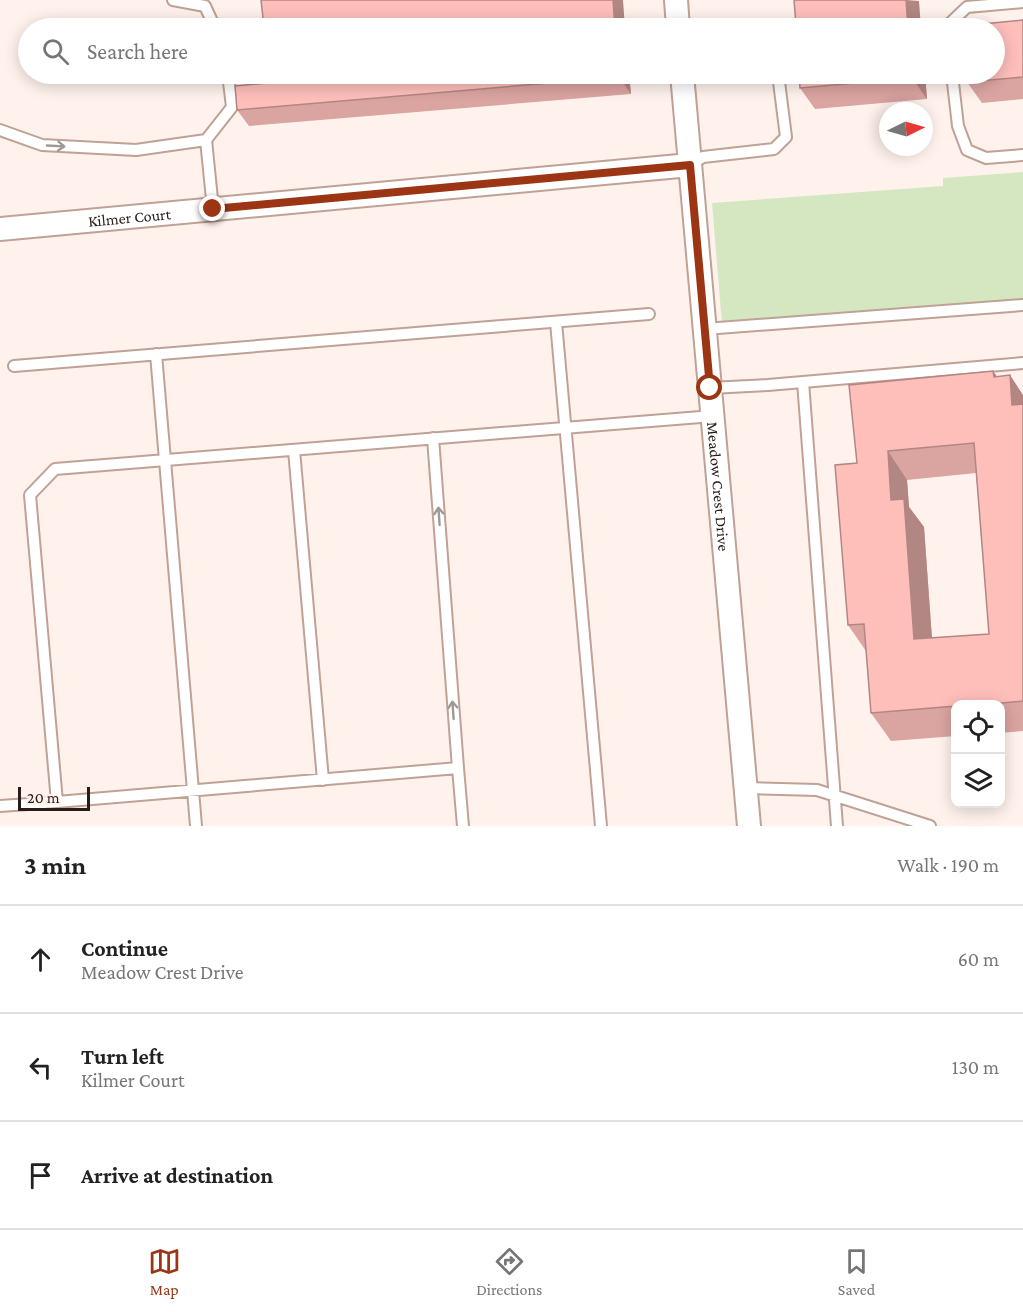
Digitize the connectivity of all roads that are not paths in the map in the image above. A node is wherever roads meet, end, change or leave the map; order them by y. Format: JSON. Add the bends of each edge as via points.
{"nodes":[{"id":1,"x":173,"y":0,"type":"edge"},
{"id":2,"x":676,"y":0,"type":"edge"},
{"id":3,"x":1023,"y":2,"type":"edge"},
{"id":4,"x":210,"y":18,"type":"edge"},
{"id":5,"x":677,"y":18,"type":"edge"},
{"id":6,"x":956,"y":18,"type":"edge"},
{"id":7,"x":229,"y":84,"type":"edge"},
{"id":8,"x":683,"y":84,"type":"edge"},
{"id":9,"x":779,"y":84,"type":"edge"},
{"id":10,"x":953,"y":84,"type":"edge"},
{"id":11,"x":0,"y":130,"type":"edge"},
{"id":12,"x":206,"y":140,"type":"junction"},
{"id":13,"x":1023,"y":155,"type":"edge"},
{"id":14,"x":690,"y":165,"type":"junction"},
{"id":15,"x":213,"y":209,"type":"junction"},
{"id":16,"x":0,"y":229,"type":"edge"},
{"id":17,"x":1023,"y":305,"type":"edge"},
{"id":18,"x":649,"y":314,"type":"dead end"},
{"id":19,"x":556,"y":322,"type":"junction"},
{"id":20,"x":705,"y":329,"type":"junction"},
{"id":21,"x":156,"y":354,"type":"junction"},
{"id":22,"x":1023,"y":363,"type":"edge"},
{"id":23,"x":14,"y":366,"type":"dead end"},
{"id":24,"x":803,"y":382,"type":"junction"},
{"id":25,"x":710,"y":388,"type":"junction"},
{"id":26,"x":713,"y":416,"type":"junction"},
{"id":27,"x":566,"y":428,"type":"junction"},
{"id":28,"x":433,"y":438,"type":"junction"},
{"id":29,"x":294,"y":450,"type":"junction"},
{"id":30,"x":164,"y":460,"type":"junction"},
{"id":31,"x":458,"y":768,"type":"junction"},
{"id":32,"x":323,"y":780,"type":"junction"},
{"id":33,"x":746,"y":788,"type":"junction"},
{"id":34,"x":193,"y":791,"type":"junction"},
{"id":35,"x":835,"y":796,"type":"junction"},
{"id":36,"x":57,"y":802,"type":"junction"},
{"id":37,"x":0,"y":806,"type":"edge"},
{"id":38,"x":196,"y":826,"type":"edge"},
{"id":39,"x":464,"y":826,"type":"edge"},
{"id":40,"x":601,"y":826,"type":"edge"},
{"id":41,"x":750,"y":826,"type":"edge"},
{"id":42,"x":837,"y":826,"type":"edge"},
{"id":43,"x":930,"y":826,"type":"edge"}],
"edges":[{"from":1,"to":4,"type":"lane","via":[[205,6]]},
{"from":2,"to":5,"type":"street"},
{"from":3,"to":6,"type":"lane","via":[[967,7]]},
{"from":7,"to":12,"type":"lane","via":[[232,107]]},
{"from":8,"to":14,"type":"street","name":"Meadow Crest Drive"},
{"from":9,"to":14,"type":"lane","via":[[786,137],[774,148],[703,157]]},
{"from":10,"to":13,"type":"lane","via":[[958,126],[967,150],[986,158]]},
{"from":11,"to":12,"type":"lane","one_way":true,"via":[[42,146],[136,150]]},
{"from":12,"to":15,"type":"lane"},
{"from":14,"to":15,"type":"street","name":"Kilmer Court"},
{"from":14,"to":20,"type":"street","name":"Meadow Crest Drive"},
{"from":15,"to":16,"type":"street","name":"Kilmer Court"},
{"from":17,"to":20,"type":"lane"},
{"from":18,"to":19,"type":"lane"},
{"from":19,"to":21,"type":"lane"},
{"from":19,"to":27,"type":"lane"},
{"from":20,"to":25,"type":"street","name":"Meadow Crest Drive"},
{"from":21,"to":23,"type":"lane"},
{"from":21,"to":30,"type":"lane"},
{"from":22,"to":24,"type":"lane"},
{"from":24,"to":25,"type":"lane"},
{"from":24,"to":35,"type":"lane"},
{"from":25,"to":26,"type":"street","name":"Meadow Crest Drive"},
{"from":26,"to":27,"type":"lane"},
{"from":26,"to":33,"type":"street","name":"Meadow Crest Drive"},
{"from":27,"to":28,"type":"lane"},
{"from":27,"to":40,"type":"lane"},
{"from":28,"to":29,"type":"lane"},
{"from":31,"to":28,"type":"lane","one_way":true},
{"from":29,"to":30,"type":"lane"},
{"from":29,"to":32,"type":"lane"},
{"from":30,"to":34,"type":"lane"},
{"from":30,"to":36,"type":"lane","via":[[55,469],[30,495]]},
{"from":31,"to":32,"type":"lane"},
{"from":31,"to":39,"type":"lane"},
{"from":32,"to":34,"type":"lane"},
{"from":33,"to":35,"type":"lane","via":[[817,790]]},
{"from":33,"to":41,"type":"street","name":"Meadow Crest Drive"},
{"from":34,"to":36,"type":"lane"},
{"from":34,"to":38,"type":"lane"},
{"from":35,"to":42,"type":"lane"},
{"from":35,"to":43,"type":"lane"},
{"from":36,"to":37,"type":"lane"}]}
